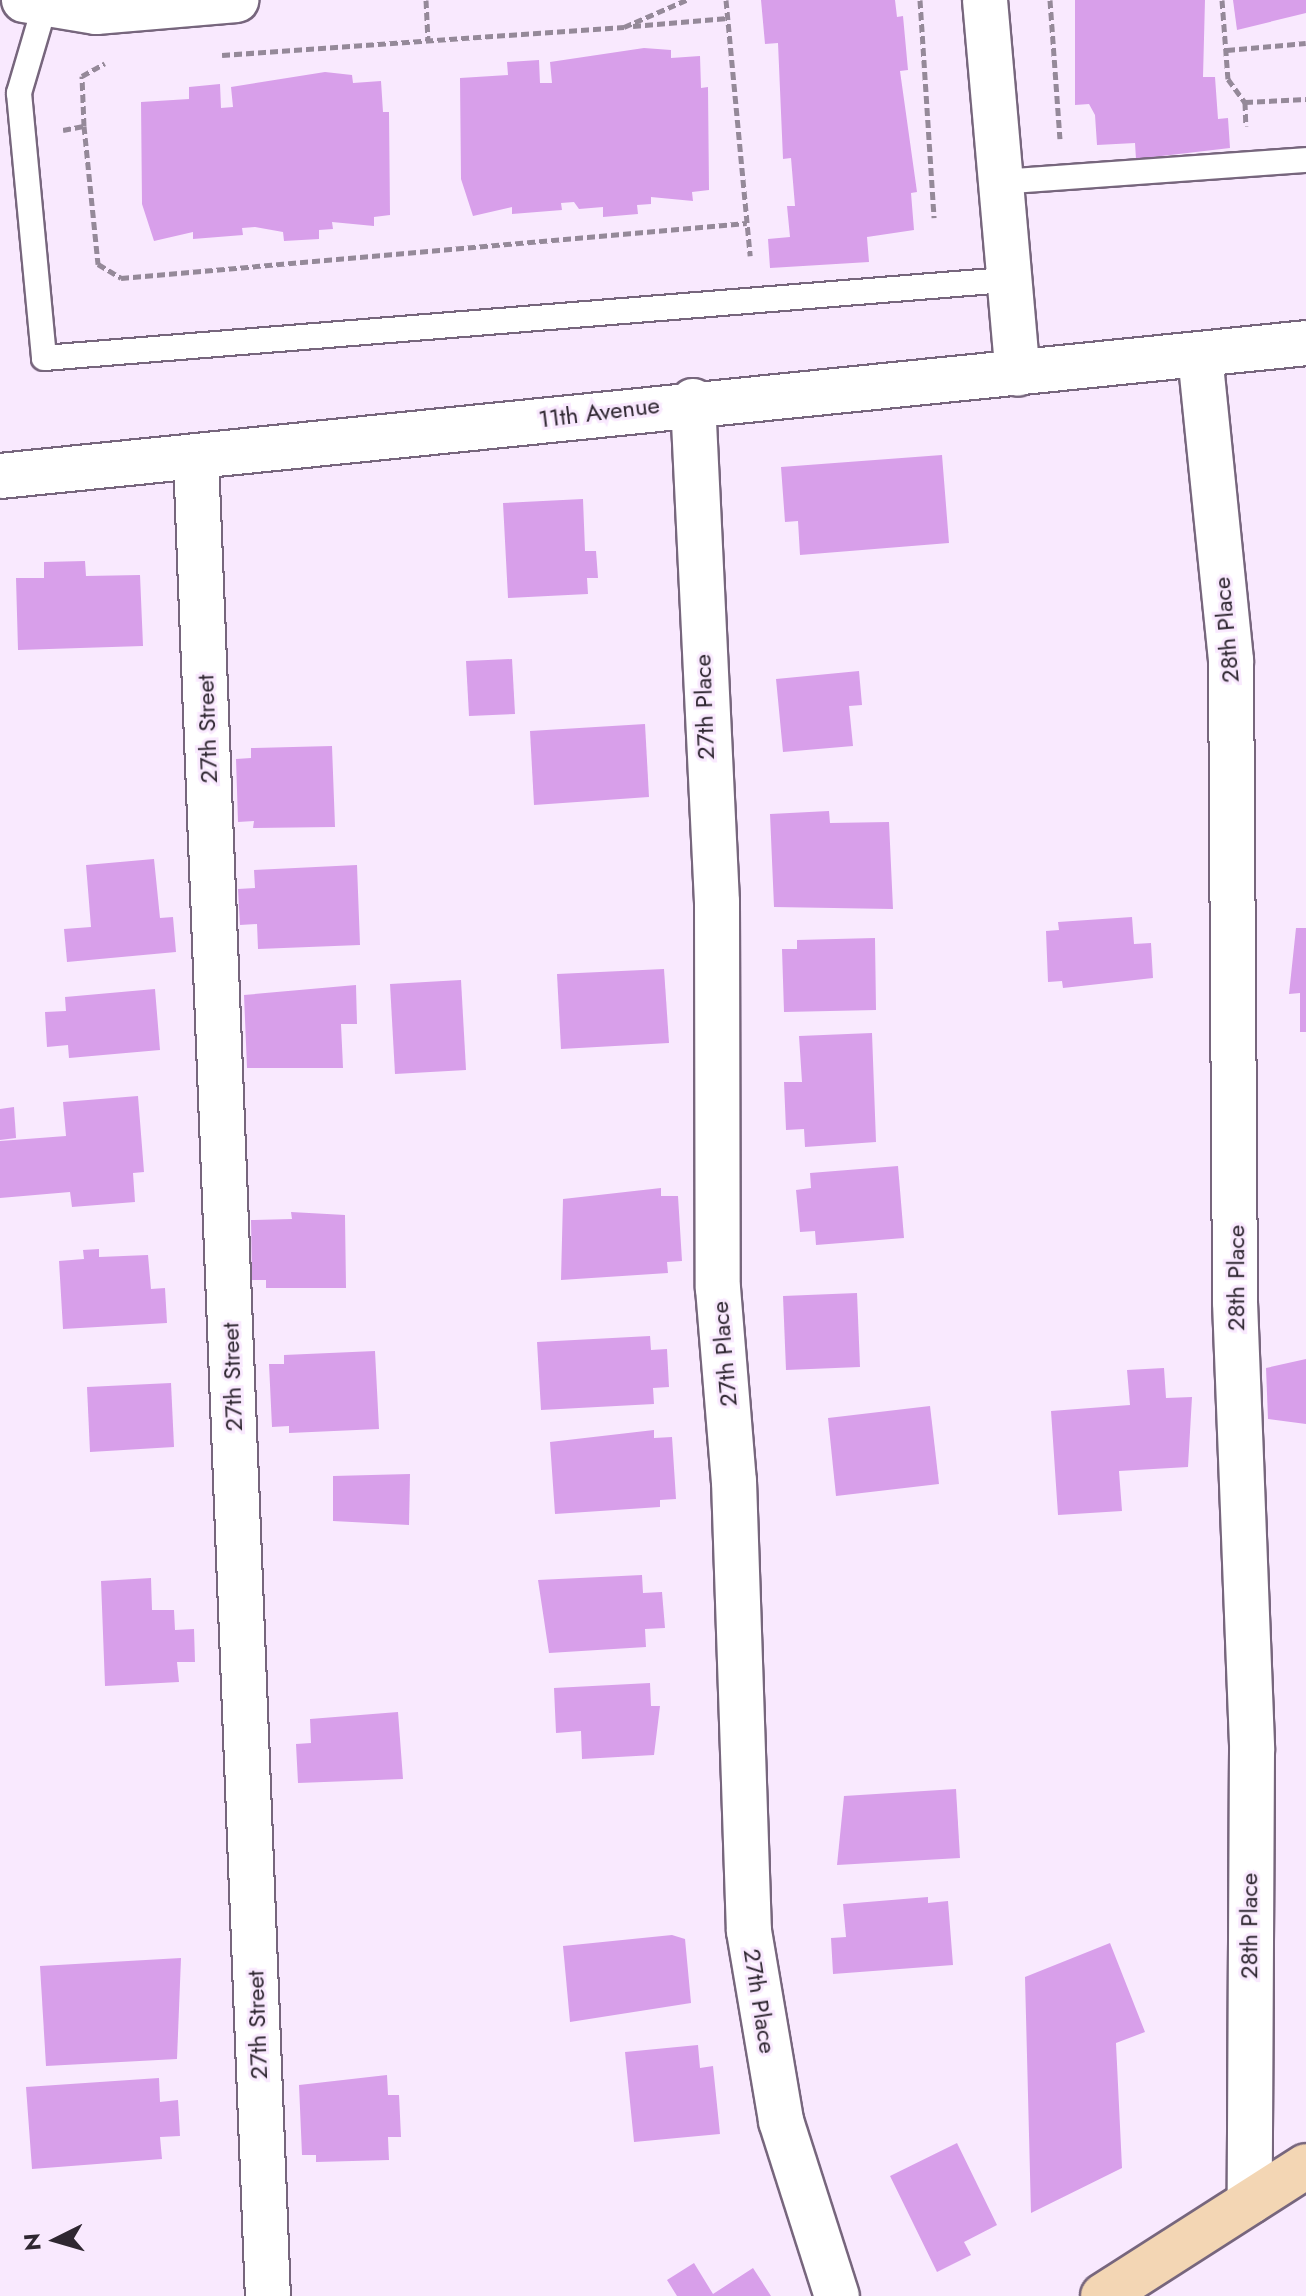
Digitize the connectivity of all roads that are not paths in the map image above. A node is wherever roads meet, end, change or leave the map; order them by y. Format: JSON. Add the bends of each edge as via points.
{"nodes":[{"id":1,"x":236,"y":0,"type":"edge"},
{"id":2,"x":985,"y":0,"type":"edge"},
{"id":3,"x":34,"y":4,"type":"edge"},
{"id":4,"x":1306,"y":160,"type":"edge"},
{"id":5,"x":999,"y":182,"type":"junction"},
{"id":6,"x":1006,"y":280,"type":"junction"},
{"id":7,"x":1306,"y":343,"type":"edge"},
{"id":8,"x":1200,"y":355,"type":"junction"},
{"id":9,"x":1018,"y":374,"type":"junction"},
{"id":10,"x":693,"y":401,"type":"junction"},
{"id":11,"x":196,"y":458,"type":"junction"},
{"id":12,"x":0,"y":476,"type":"edge"},
{"id":13,"x":1306,"y":2166,"type":"edge"},
{"id":14,"x":1250,"y":2202,"type":"junction"},
{"id":15,"x":268,"y":2296,"type":"edge"},
{"id":16,"x":837,"y":2296,"type":"edge"},
{"id":17,"x":1103,"y":2296,"type":"edge"}],
"edges":[{"from":1,"to":3,"type":"street","via":[[96,12]]},
{"from":2,"to":5,"type":"street"},
{"from":3,"to":6,"type":"lane","via":[[19,93],[44,358]]},
{"from":4,"to":5,"type":"lane"},
{"from":5,"to":6,"type":"street"},
{"from":6,"to":9,"type":"street"},
{"from":7,"to":8,"type":"street","name":"11th Avenue"},
{"from":8,"to":9,"type":"street","name":"11th Avenue"},
{"from":8,"to":14,"type":"street","name":"28th Place","via":[[1231,660],[1235,1302],[1252,1751]]},
{"from":9,"to":10,"type":"street","name":"11th Avenue"},
{"from":10,"to":11,"type":"street","name":"11th Avenue"},
{"from":10,"to":16,"type":"street","name":"27th Place","via":[[717,902],[718,1288],[734,1481],[749,1931],[781,2121]]},
{"from":11,"to":12,"type":"street","name":"11th Avenue"},
{"from":11,"to":15,"type":"street","name":"27th Street"},
{"from":13,"to":14,"type":"main road"},
{"from":14,"to":17,"type":"main road"}]}
